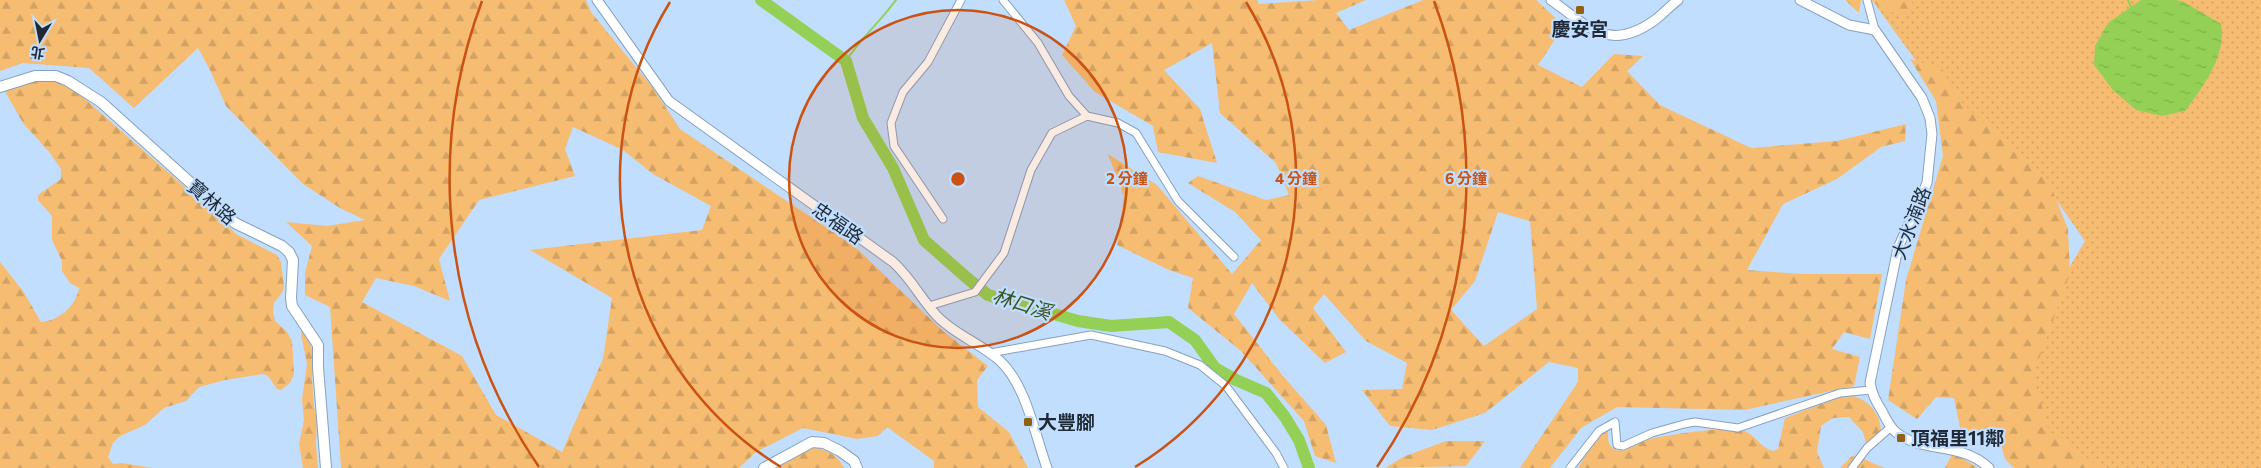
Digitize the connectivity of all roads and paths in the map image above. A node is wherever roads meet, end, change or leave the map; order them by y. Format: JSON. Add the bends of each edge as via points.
{"nodes":[{"id":1,"x":597,"y":0,"type":"edge"},
{"id":2,"x":961,"y":0,"type":"edge"},
{"id":3,"x":1003,"y":0,"type":"edge"},
{"id":4,"x":1551,"y":0,"type":"edge"},
{"id":5,"x":1678,"y":0,"type":"edge"},
{"id":6,"x":1800,"y":0,"type":"edge"},
{"id":7,"x":1867,"y":0,"type":"edge"},
{"id":8,"x":1875,"y":30,"type":"junction"},
{"id":9,"x":0,"y":87,"type":"edge"},
{"id":10,"x":1087,"y":116,"type":"junction"},
{"id":11,"x":943,"y":218,"type":"dead end"},
{"id":12,"x":1234,"y":257,"type":"dead end"},
{"id":13,"x":929,"y":306,"type":"junction"},
{"id":14,"x":990,"y":353,"type":"junction"},
{"id":15,"x":1871,"y":390,"type":"junction"},
{"id":16,"x":1891,"y":427,"type":"junction"},
{"id":17,"x":326,"y":468,"type":"edge"},
{"id":18,"x":764,"y":468,"type":"edge"},
{"id":19,"x":857,"y":468,"type":"edge"},
{"id":20,"x":1047,"y":468,"type":"edge"},
{"id":21,"x":1284,"y":468,"type":"edge"},
{"id":22,"x":1570,"y":468,"type":"edge"},
{"id":23,"x":1852,"y":468,"type":"edge"},
{"id":24,"x":1989,"y":468,"type":"edge"}],
"edges":[{"from":1,"to":13,"type":"street","name":"忠福路","via":[[669,101],[893,262],[908,275]]},
{"from":2,"to":11,"type":"street","via":[[928,62],[903,92],[891,123],[894,146]]},
{"from":3,"to":10,"type":"street","via":[[1038,42],[1069,96]]},
{"from":4,"to":5,"type":"street","via":[[1590,29],[1607,36],[1620,36],[1656,20]]},
{"from":6,"to":8,"type":"street","via":[[1850,25]]},
{"from":7,"to":8,"type":"street"},
{"from":8,"to":15,"type":"street","name":"大水湳路","via":[[1922,98],[1932,134],[1924,192],[1898,248],[1871,374]]},
{"from":9,"to":17,"type":"main road","name":"寶林路","via":[[35,76],[56,76],[68,81],[101,102],[235,224],[289,252],[293,260],[292,306],[318,346]]},
{"from":10,"to":12,"type":"street","via":[[1118,123],[1136,133],[1178,201]]},
{"from":10,"to":13,"type":"street","via":[[1052,133],[1031,170],[1004,253],[975,292]]},
{"from":13,"to":14,"type":"street","name":"忠福路","via":[[955,332]]},
{"from":14,"to":20,"type":"street","name":"忠福路","via":[[1008,371],[1030,410]]},
{"from":14,"to":21,"type":"street","via":[[1092,335],[1165,351],[1200,364],[1226,386]]},
{"from":15,"to":16,"type":"street"},
{"from":15,"to":22,"type":"street","via":[[1840,393],[1738,428],[1696,422],[1684,424],[1652,432],[1623,446],[1617,445],[1615,422],[1599,431]]},
{"from":16,"to":23,"type":"street","via":[[1867,448]]},
{"from":16,"to":24,"type":"street","via":[[1908,439],[1965,452]]},
{"from":18,"to":19,"type":"main road","via":[[812,442],[824,442],[854,461]]}]}
